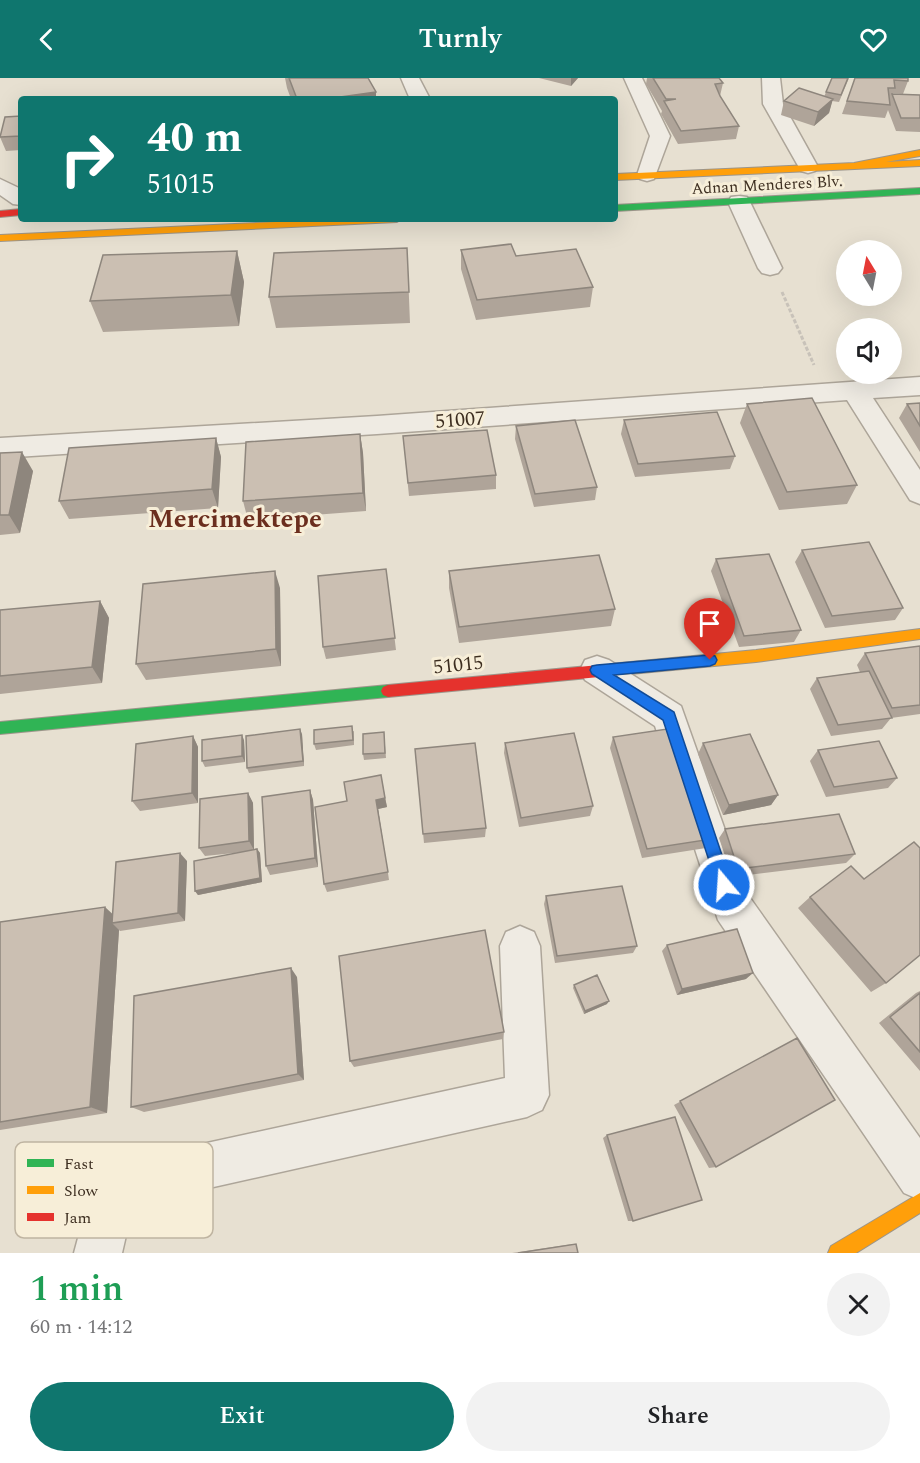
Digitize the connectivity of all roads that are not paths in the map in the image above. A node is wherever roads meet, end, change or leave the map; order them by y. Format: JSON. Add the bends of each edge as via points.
{"nodes":[{"id":1,"x":410,"y":78,"type":"edge"},
{"id":2,"x":633,"y":78,"type":"edge"},
{"id":3,"x":771,"y":78,"type":"edge"},
{"id":4,"x":419,"y":96,"type":"edge"},
{"id":5,"x":920,"y":153,"type":"edge"},
{"id":6,"x":920,"y":163,"type":"edge"},
{"id":7,"x":857,"y":165,"type":"junction"},
{"id":8,"x":808,"y":167,"type":"junction"},
{"id":9,"x":647,"y":175,"type":"junction"},
{"id":10,"x":618,"y":177,"type":"edge"},
{"id":11,"x":0,"y":185,"type":"edge"},
{"id":12,"x":916,"y":192,"type":"edge"},
{"id":13,"x":18,"y":197,"type":"edge"},
{"id":14,"x":739,"y":202,"type":"junction"},
{"id":15,"x":618,"y":208,"type":"edge"},
{"id":16,"x":18,"y":212,"type":"edge"},
{"id":17,"x":0,"y":214,"type":"edge"},
{"id":18,"x":334,"y":222,"type":"edge"},
{"id":19,"x":0,"y":238,"type":"edge"},
{"id":20,"x":771,"y":268,"type":"road end"},
{"id":21,"x":920,"y":386,"type":"edge"},
{"id":22,"x":855,"y":391,"type":"junction"},
{"id":23,"x":0,"y":448,"type":"edge"},
{"id":24,"x":920,"y":493,"type":"edge"},
{"id":25,"x":920,"y":634,"type":"edge"},
{"id":26,"x":597,"y":670,"type":"junction"},
{"id":27,"x":0,"y":728,"type":"edge"},
{"id":28,"x":520,"y":946,"type":"dead end"},
{"id":29,"x":213,"y":1164,"type":"edge"},
{"id":30,"x":920,"y":1177,"type":"edge"},
{"id":31,"x":920,"y":1202,"type":"edge"},
{"id":32,"x":102,"y":1238,"type":"edge"},
{"id":33,"x":98,"y":1253,"type":"edge"},
{"id":34,"x":838,"y":1253,"type":"edge"}],
"edges":[{"from":1,"to":4,"type":"street"},
{"from":2,"to":9,"type":"street","via":[[660,136]]},
{"from":3,"to":8,"type":"street","via":[[773,104]]},
{"from":5,"to":7,"type":"main road"},
{"from":6,"to":7,"type":"main road","name":"Adnan Menderes Blv."},
{"from":7,"to":8,"type":"main road","name":"Adnan Menderes Blv."},
{"from":8,"to":9,"type":"main road","name":"Adnan Menderes Blv."},
{"from":9,"to":10,"type":"main road","name":"Adnan Menderes Blv."},
{"from":11,"to":13,"type":"street"},
{"from":12,"to":14,"type":"main road","name":"Adnan Menderes Blv."},
{"from":14,"to":15,"type":"main road","name":"Adnan Menderes Blv."},
{"from":14,"to":20,"type":"street"},
{"from":16,"to":17,"type":"main road"},
{"from":18,"to":19,"type":"main road"},
{"from":21,"to":22,"type":"street","name":"51007"},
{"from":22,"to":23,"type":"street","name":"51007"},
{"from":22,"to":24,"type":"street"},
{"from":25,"to":26,"type":"main road","name":"51015","via":[[756,656]]},
{"from":26,"to":27,"type":"main road","name":"51015"},
{"from":26,"to":30,"type":"street","via":[[669,717],[732,906]]},
{"from":28,"to":29,"type":"street","via":[[527,1095]]},
{"from":31,"to":34,"type":"main road"},
{"from":32,"to":33,"type":"street"}]}
